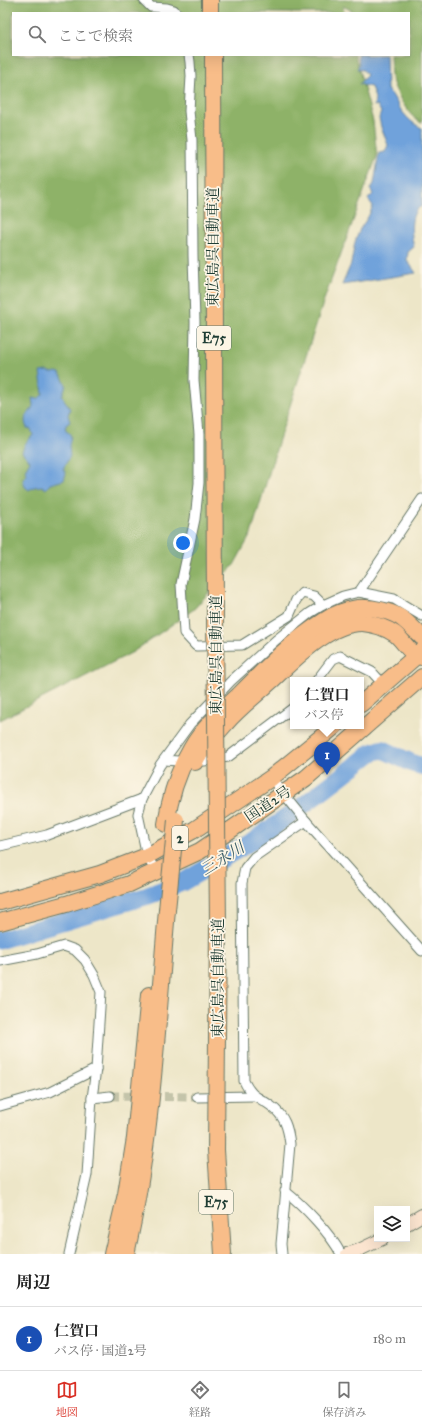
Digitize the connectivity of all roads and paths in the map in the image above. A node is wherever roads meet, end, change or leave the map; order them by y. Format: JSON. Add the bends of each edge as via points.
{"nodes":[{"id":1,"x":144,"y":0,"type":"edge"},
{"id":2,"x":173,"y":0,"type":"edge"},
{"id":3,"x":210,"y":0,"type":"edge"},
{"id":4,"x":175,"y":12,"type":"edge"},
{"id":5,"x":210,"y":12,"type":"edge"},
{"id":6,"x":189,"y":56,"type":"edge"},
{"id":7,"x":213,"y":56,"type":"edge"},
{"id":8,"x":422,"y":499,"type":"edge"},
{"id":9,"x":358,"y":592,"type":"junction"},
{"id":10,"x":323,"y":605,"type":"junction"},
{"id":11,"x":422,"y":616,"type":"edge"},
{"id":12,"x":422,"y":637,"type":"edge"},
{"id":13,"x":420,"y":654,"type":"edge"},
{"id":14,"x":319,"y":677,"type":"edge"},
{"id":15,"x":422,"y":677,"type":"edge"},
{"id":16,"x":383,"y":684,"type":"junction"},
{"id":17,"x":364,"y":701,"type":"edge"},
{"id":18,"x":290,"y":710,"type":"edge"},
{"id":19,"x":364,"y":728,"type":"edge"},
{"id":20,"x":332,"y":729,"type":"edge"},
{"id":21,"x":362,"y":729,"type":"edge"},
{"id":22,"x":164,"y":760,"type":"junction"},
{"id":23,"x":178,"y":761,"type":"dead end"},
{"id":24,"x":204,"y":761,"type":"dead end"},
{"id":25,"x":271,"y":778,"type":"junction"},
{"id":26,"x":284,"y":793,"type":"junction"},
{"id":27,"x":142,"y":799,"type":"junction"},
{"id":28,"x":306,"y":820,"type":"junction"},
{"id":29,"x":171,"y":822,"type":"junction"},
{"id":30,"x":0,"y":846,"type":"edge"},
{"id":31,"x":147,"y":856,"type":"junction"},
{"id":32,"x":156,"y":872,"type":"junction"},
{"id":33,"x":0,"y":902,"type":"edge"},
{"id":34,"x":162,"y":912,"type":"junction"},
{"id":35,"x":0,"y":922,"type":"edge"},
{"id":36,"x":422,"y":951,"type":"edge"},
{"id":37,"x":0,"y":961,"type":"edge"},
{"id":38,"x":96,"y":1069,"type":"junction"},
{"id":39,"x":110,"y":1096,"type":"tunnel mouth"},
{"id":40,"x":196,"y":1096,"type":"tunnel mouth"},
{"id":41,"x":254,"y":1096,"type":"junction"},
{"id":42,"x":92,"y":1098,"type":"junction"},
{"id":43,"x":0,"y":1106,"type":"edge"},
{"id":44,"x":216,"y":1150,"type":"junction"},
{"id":45,"x":285,"y":1191,"type":"junction"},
{"id":46,"x":422,"y":1215,"type":"edge"},
{"id":47,"x":410,"y":1222,"type":"edge"},
{"id":48,"x":375,"y":1242,"type":"edge"},
{"id":49,"x":69,"y":1254,"type":"edge"},
{"id":50,"x":112,"y":1254,"type":"edge"},
{"id":51,"x":126,"y":1254,"type":"edge"},
{"id":52,"x":216,"y":1254,"type":"edge"},
{"id":53,"x":222,"y":1254,"type":"edge"},
{"id":54,"x":282,"y":1254,"type":"edge"},
{"id":55,"x":341,"y":1254,"type":"edge"},
{"id":56,"x":347,"y":1254,"type":"edge"}],
"edges":[{"from":1,"to":4,"type":"street","via":[[151,7],[167,8]]},
{"from":2,"to":4,"type":"street"},
{"from":3,"to":5,"type":"highway"},
{"from":6,"to":10,"type":"street","via":[[194,380],[199,434],[199,483],[195,518],[181,584],[184,632],[196,646],[242,644],[289,616],[302,593],[314,596]]},
{"from":7,"to":44,"type":"highway","name":"東広島呉自動車道","number":"E75","bridge":true,"via":[[218,916]]},
{"from":8,"to":9,"type":"street"},
{"from":9,"to":10,"type":"street"},
{"from":9,"to":11,"type":"street","via":[[394,599]]},
{"from":10,"to":22,"type":"street","via":[[310,612],[276,640],[232,681],[190,724]]},
{"from":12,"to":29,"type":"highway","via":[[403,619],[390,613],[358,608],[341,612],[305,634],[206,727],[177,774],[170,798]]},
{"from":13,"to":16,"type":"highway"},
{"from":13,"to":29,"type":"highway","via":[[395,634],[379,626],[363,623],[345,626],[328,634],[312,645],[226,722],[198,756]]},
{"from":14,"to":16,"type":"street","via":[[333,659],[340,656],[372,672]]},
{"from":15,"to":19,"type":"highway","name":"国道2号","number":"2"},
{"from":16,"to":17,"type":"highway"},
{"from":18,"to":24,"type":"street","via":[[228,757]]},
{"from":20,"to":25,"type":"highway","name":"国道2号","number":"2"},
{"from":21,"to":26,"type":"highway","name":"国道2号","number":"2","via":[[306,778]]},
{"from":22,"to":23,"type":"street"},
{"from":22,"to":27,"type":"street"},
{"from":25,"to":26,"type":"street"},
{"from":25,"to":31,"type":"highway","name":"国道2号","number":"2","via":[[194,830]]},
{"from":26,"to":28,"type":"street"},
{"from":26,"to":32,"type":"highway","name":"国道2号","number":"2","via":[[200,851]]},
{"from":27,"to":30,"type":"street","via":[[46,835]]},
{"from":27,"to":31,"type":"street","via":[[138,814]]},
{"from":28,"to":36,"type":"street"},
{"from":28,"to":41,"type":"street","via":[[254,857],[245,868],[242,883],[244,1081]]},
{"from":29,"to":34,"type":"highway"},
{"from":31,"to":32,"type":"street"},
{"from":31,"to":33,"type":"highway","name":"国道2号","number":"2","via":[[100,874]]},
{"from":32,"to":35,"type":"highway","name":"国道2号","number":"2","via":[[129,884],[73,902]]},
{"from":34,"to":50,"type":"highway","via":[[135,1138],[126,1194]]},
{"from":34,"to":51,"type":"highway","via":[[147,1138]]},
{"from":37,"to":38,"type":"street","via":[[64,946],[75,950],[85,960],[102,992]]},
{"from":38,"to":42,"type":"street"},
{"from":38,"to":43,"type":"street","via":[[50,1092]]},
{"from":39,"to":42,"type":"street"},
{"from":40,"to":41,"type":"street"},
{"from":41,"to":45,"type":"street","via":[[280,1114],[288,1129],[290,1144]]},
{"from":42,"to":49,"type":"street","via":[[88,1175]]},
{"from":44,"to":52,"type":"highway","name":"東広島呉自動車道","number":"E75"},
{"from":44,"to":53,"type":"highway"},
{"from":45,"to":54,"type":"street"},
{"from":45,"to":55,"type":"street","via":[[300,1203]]},
{"from":46,"to":47,"type":"street"},
{"from":48,"to":56,"type":"street"}]}
